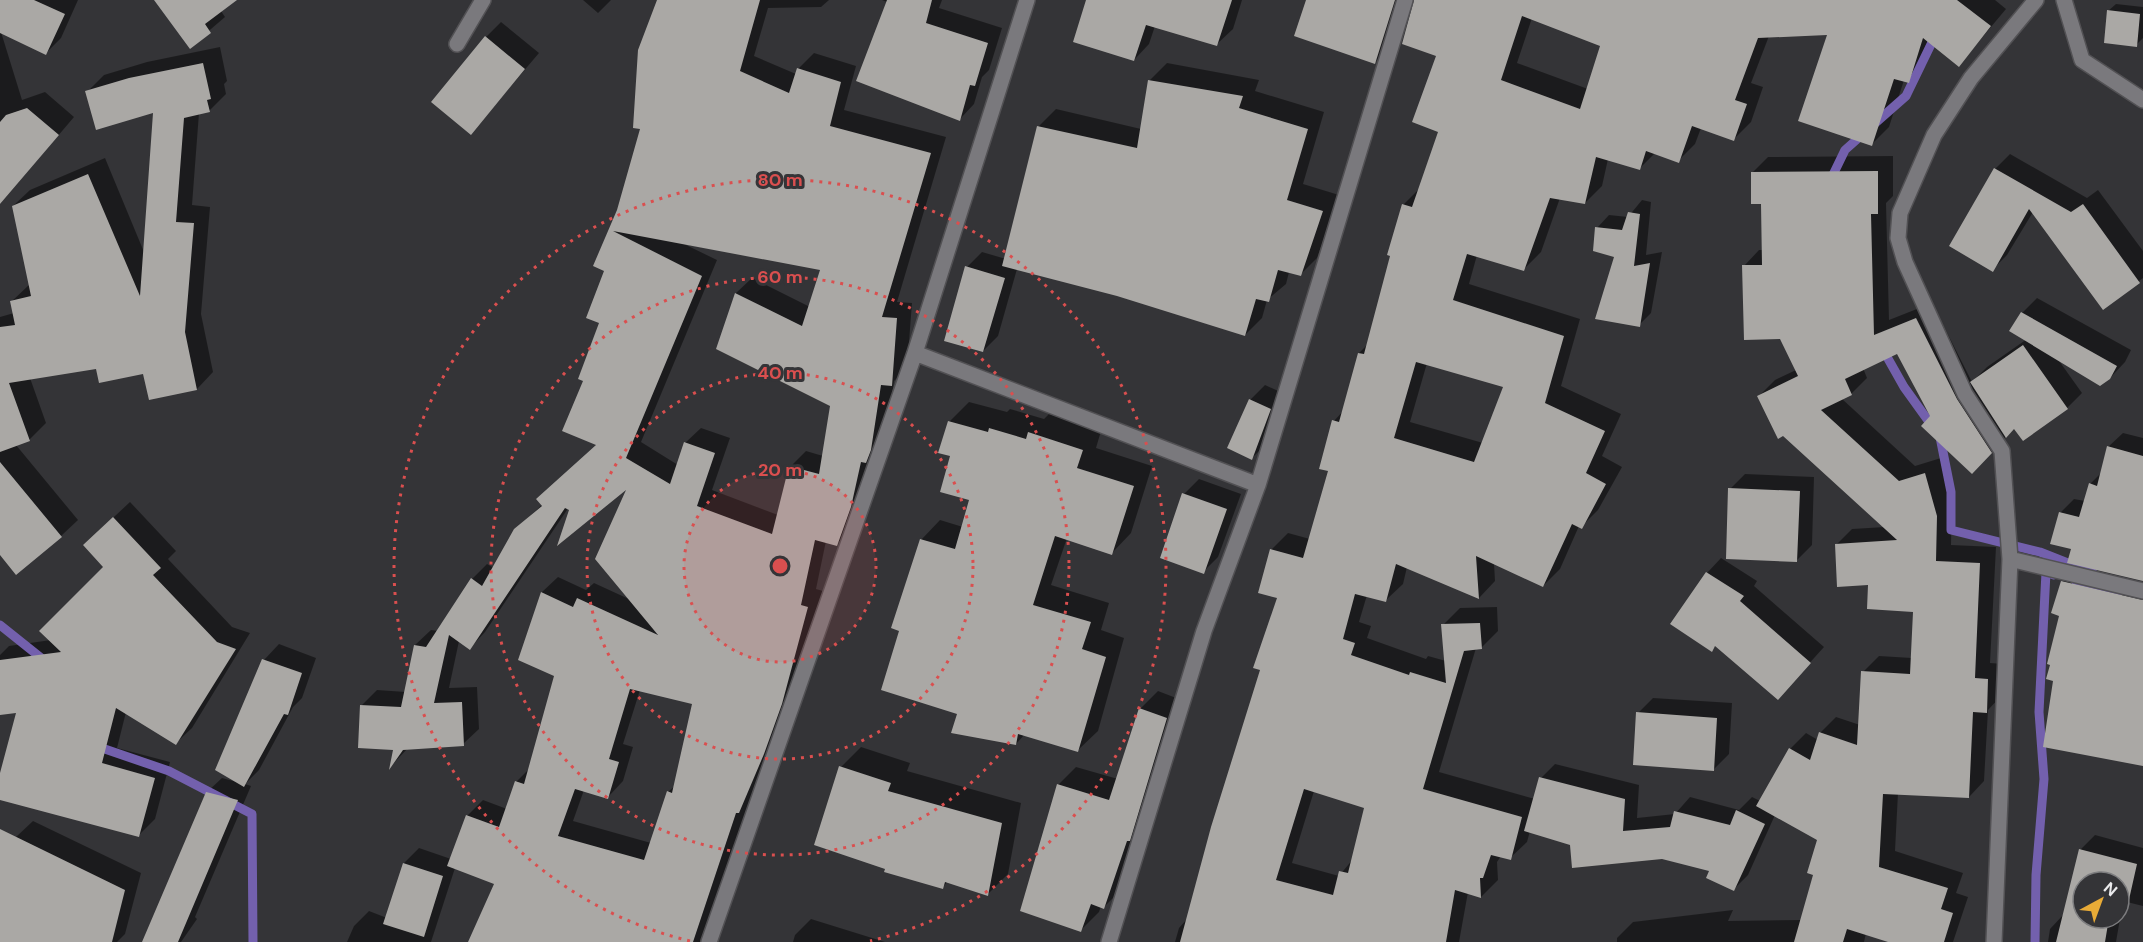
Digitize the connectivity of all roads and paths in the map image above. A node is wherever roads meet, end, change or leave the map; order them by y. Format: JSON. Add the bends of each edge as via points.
{"nodes":[{"id":1,"x":483,"y":0,"type":"edge"},
{"id":2,"x":1027,"y":0,"type":"edge"},
{"id":3,"x":1405,"y":0,"type":"edge"},
{"id":4,"x":2036,"y":0,"type":"edge"},
{"id":5,"x":2064,"y":0,"type":"edge"},
{"id":6,"x":457,"y":44,"type":"dead end"},
{"id":7,"x":2143,"y":100,"type":"edge"},
{"id":8,"x":915,"y":353,"type":"junction"},
{"id":9,"x":1258,"y":485,"type":"junction"},
{"id":10,"x":2010,"y":559,"type":"junction"},
{"id":11,"x":2143,"y":591,"type":"edge"},
{"id":12,"x":709,"y":942,"type":"edge"},
{"id":13,"x":1109,"y":942,"type":"edge"},
{"id":14,"x":1994,"y":942,"type":"edge"}],
"edges":[{"from":1,"to":6,"type":"street"},
{"from":2,"to":8,"type":"street"},
{"from":3,"to":9,"type":"street"},
{"from":4,"to":10,"type":"street","via":[[1971,78],[1934,135],[1900,213],[1898,238],[1905,262],[1965,394],[2002,451]]},
{"from":5,"to":7,"type":"street","via":[[2082,60]]},
{"from":8,"to":9,"type":"street"},
{"from":8,"to":12,"type":"street"},
{"from":9,"to":13,"type":"street","via":[[1204,631]]},
{"from":10,"to":11,"type":"street"},
{"from":10,"to":14,"type":"street"}]}
